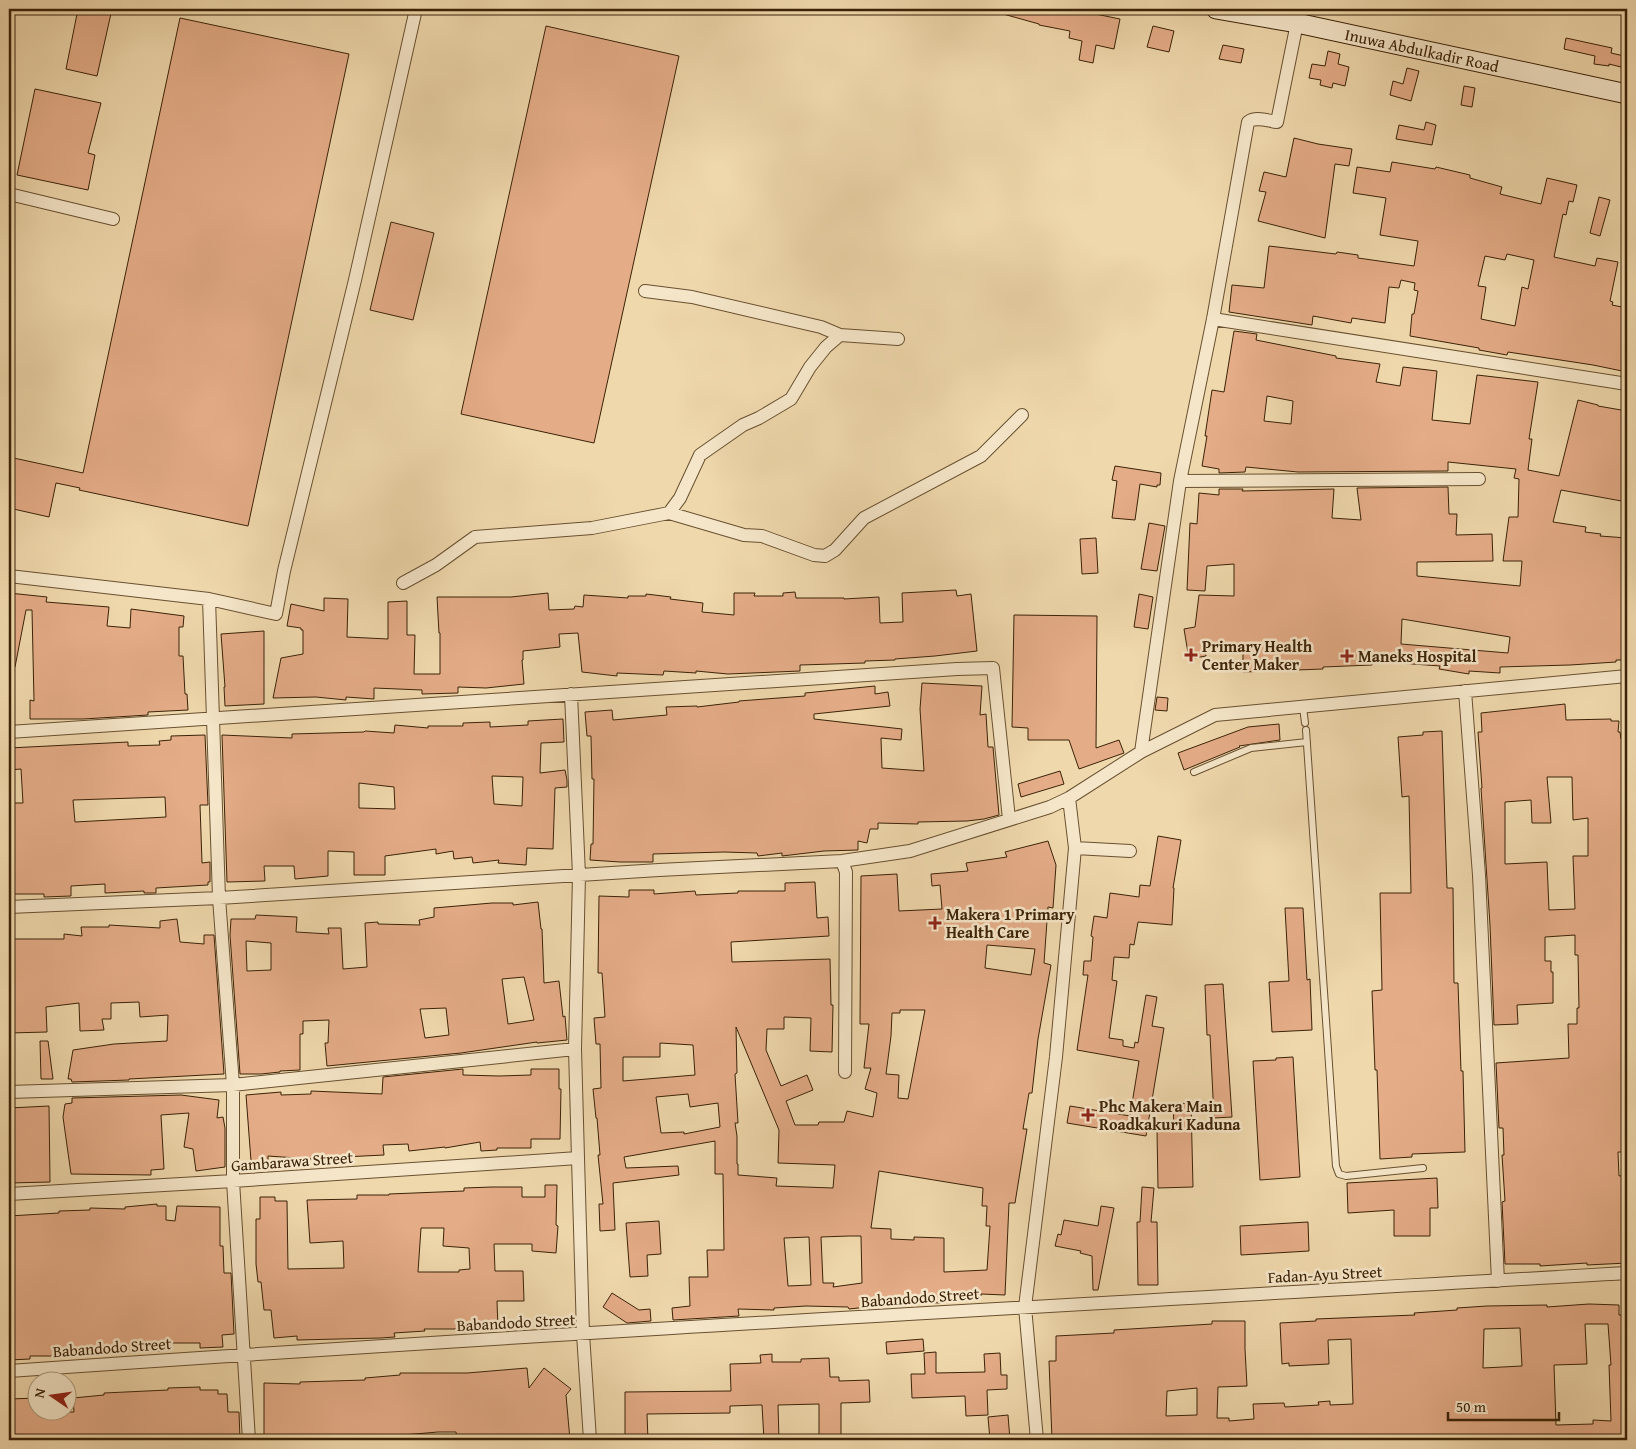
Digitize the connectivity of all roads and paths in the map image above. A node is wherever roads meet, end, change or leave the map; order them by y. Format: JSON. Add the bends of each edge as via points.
{"nodes":[{"id":1,"x":416,"y":9,"type":"edge"},
{"id":2,"x":1216,"y":9,"type":"edge"},
{"id":3,"x":1296,"y":23,"type":"junction"},
{"id":4,"x":1627,"y":94,"type":"edge"},
{"id":5,"x":9,"y":194,"type":"edge"},
{"id":6,"x":113,"y":219,"type":"dead end"},
{"id":7,"x":645,"y":291,"type":"dead end"},
{"id":8,"x":1213,"y":319,"type":"junction"},
{"id":9,"x":840,"y":335,"type":"junction"},
{"id":10,"x":898,"y":339,"type":"dead end"},
{"id":11,"x":1627,"y":384,"type":"edge"},
{"id":12,"x":1022,"y":415,"type":"dead end"},
{"id":13,"x":1479,"y":479,"type":"dead end"},
{"id":14,"x":1180,"y":481,"type":"junction"},
{"id":15,"x":670,"y":514,"type":"junction"},
{"id":16,"x":9,"y":576,"type":"edge"},
{"id":17,"x":403,"y":583,"type":"dead end"},
{"id":18,"x":209,"y":599,"type":"junction"},
{"id":19,"x":1627,"y":676,"type":"edge"},
{"id":20,"x":1465,"y":691,"type":"junction"},
{"id":21,"x":571,"y":694,"type":"junction"},
{"id":22,"x":1303,"y":707,"type":"junction"},
{"id":23,"x":212,"y":719,"type":"junction"},
{"id":24,"x":9,"y":732,"type":"edge"},
{"id":25,"x":1307,"y":742,"type":"junction"},
{"id":26,"x":1141,"y":752,"type":"junction"},
{"id":27,"x":1194,"y":772,"type":"dead end"},
{"id":28,"x":1069,"y":798,"type":"junction"},
{"id":29,"x":1009,"y":819,"type":"junction"},
{"id":30,"x":1075,"y":848,"type":"junction"},
{"id":31,"x":1130,"y":851,"type":"dead end"},
{"id":32,"x":842,"y":861,"type":"junction"},
{"id":33,"x":579,"y":875,"type":"junction"},
{"id":34,"x":219,"y":898,"type":"junction"},
{"id":35,"x":9,"y":907,"type":"edge"},
{"id":36,"x":575,"y":1049,"type":"junction"},
{"id":37,"x":845,"y":1072,"type":"dead end"},
{"id":38,"x":233,"y":1085,"type":"junction"},
{"id":39,"x":9,"y":1092,"type":"edge"},
{"id":40,"x":578,"y":1158,"type":"junction"},
{"id":41,"x":1423,"y":1168,"type":"dead end"},
{"id":42,"x":233,"y":1181,"type":"junction"},
{"id":43,"x":9,"y":1194,"type":"edge"},
{"id":44,"x":1627,"y":1273,"type":"edge"},
{"id":45,"x":1498,"y":1281,"type":"junction"},
{"id":46,"x":1025,"y":1307,"type":"junction"},
{"id":47,"x":583,"y":1334,"type":"junction"},
{"id":48,"x":244,"y":1354,"type":"junction"},
{"id":49,"x":9,"y":1371,"type":"edge"},
{"id":50,"x":249,"y":1440,"type":"edge"},
{"id":51,"x":590,"y":1440,"type":"edge"},
{"id":52,"x":1037,"y":1440,"type":"edge"}],
"edges":[{"from":1,"to":18,"type":"street","via":[[276,614]]},
{"from":2,"to":3,"type":"main road","name":"Inuwa Abdulkadir Road"},
{"from":3,"to":4,"type":"main road","name":"Inuwa Abdulkadir Road"},
{"from":3,"to":8,"type":"street","via":[[1277,122],[1257,119],[1248,122]]},
{"from":5,"to":6,"type":"street"},
{"from":7,"to":9,"type":"street","via":[[692,297],[821,327]]},
{"from":8,"to":11,"type":"street"},
{"from":8,"to":14,"type":"street"},
{"from":9,"to":10,"type":"street"},
{"from":9,"to":15,"type":"street","via":[[810,367],[792,399],[743,425],[700,455]]},
{"from":12,"to":15,"type":"street","via":[[981,456],[864,518],[835,550],[825,556],[814,556],[762,536],[744,535]]},
{"from":13,"to":14,"type":"street"},
{"from":14,"to":26,"type":"street"},
{"from":15,"to":17,"type":"street","via":[[592,528],[476,537]]},
{"from":16,"to":18,"type":"street"},
{"from":18,"to":23,"type":"street"},
{"from":19,"to":20,"type":"street"},
{"from":20,"to":22,"type":"street"},
{"from":20,"to":45,"type":"street","via":[[1479,876]]},
{"from":21,"to":23,"type":"street"},
{"from":21,"to":29,"type":"street","via":[[993,668]]},
{"from":21,"to":33,"type":"street"},
{"from":22,"to":25,"type":"lane"},
{"from":22,"to":26,"type":"street","via":[[1215,715]]},
{"from":23,"to":24,"type":"street"},
{"from":23,"to":34,"type":"street"},
{"from":25,"to":27,"type":"lane","via":[[1251,748]]},
{"from":25,"to":41,"type":"lane","via":[[1336,1166],[1339,1174],[1346,1176]]},
{"from":26,"to":28,"type":"street"},
{"from":28,"to":29,"type":"street"},
{"from":28,"to":30,"type":"street"},
{"from":29,"to":32,"type":"street","via":[[910,851]]},
{"from":30,"to":31,"type":"street"},
{"from":30,"to":46,"type":"street","via":[[1056,1058]]},
{"from":32,"to":33,"type":"street"},
{"from":32,"to":37,"type":"street","via":[[846,872]]},
{"from":33,"to":34,"type":"street"},
{"from":33,"to":36,"type":"street"},
{"from":34,"to":35,"type":"street"},
{"from":34,"to":38,"type":"street"},
{"from":36,"to":38,"type":"street"},
{"from":36,"to":40,"type":"street"},
{"from":38,"to":39,"type":"street"},
{"from":38,"to":42,"type":"street"},
{"from":40,"to":42,"type":"street","name":"Gambarawa Street"},
{"from":40,"to":47,"type":"street"},
{"from":42,"to":43,"type":"street","name":"Gambarawa Street"},
{"from":42,"to":48,"type":"street"},
{"from":44,"to":45,"type":"street","name":"Fadan-Ayu Street"},
{"from":45,"to":46,"type":"street","name":"Fadan-Ayu Street"},
{"from":46,"to":47,"type":"street","name":"Babandodo Street"},
{"from":46,"to":52,"type":"street"},
{"from":47,"to":48,"type":"street","name":"Babandodo Street"},
{"from":47,"to":51,"type":"street"},
{"from":48,"to":49,"type":"street","name":"Babandodo Street"},
{"from":48,"to":50,"type":"street"}]}
